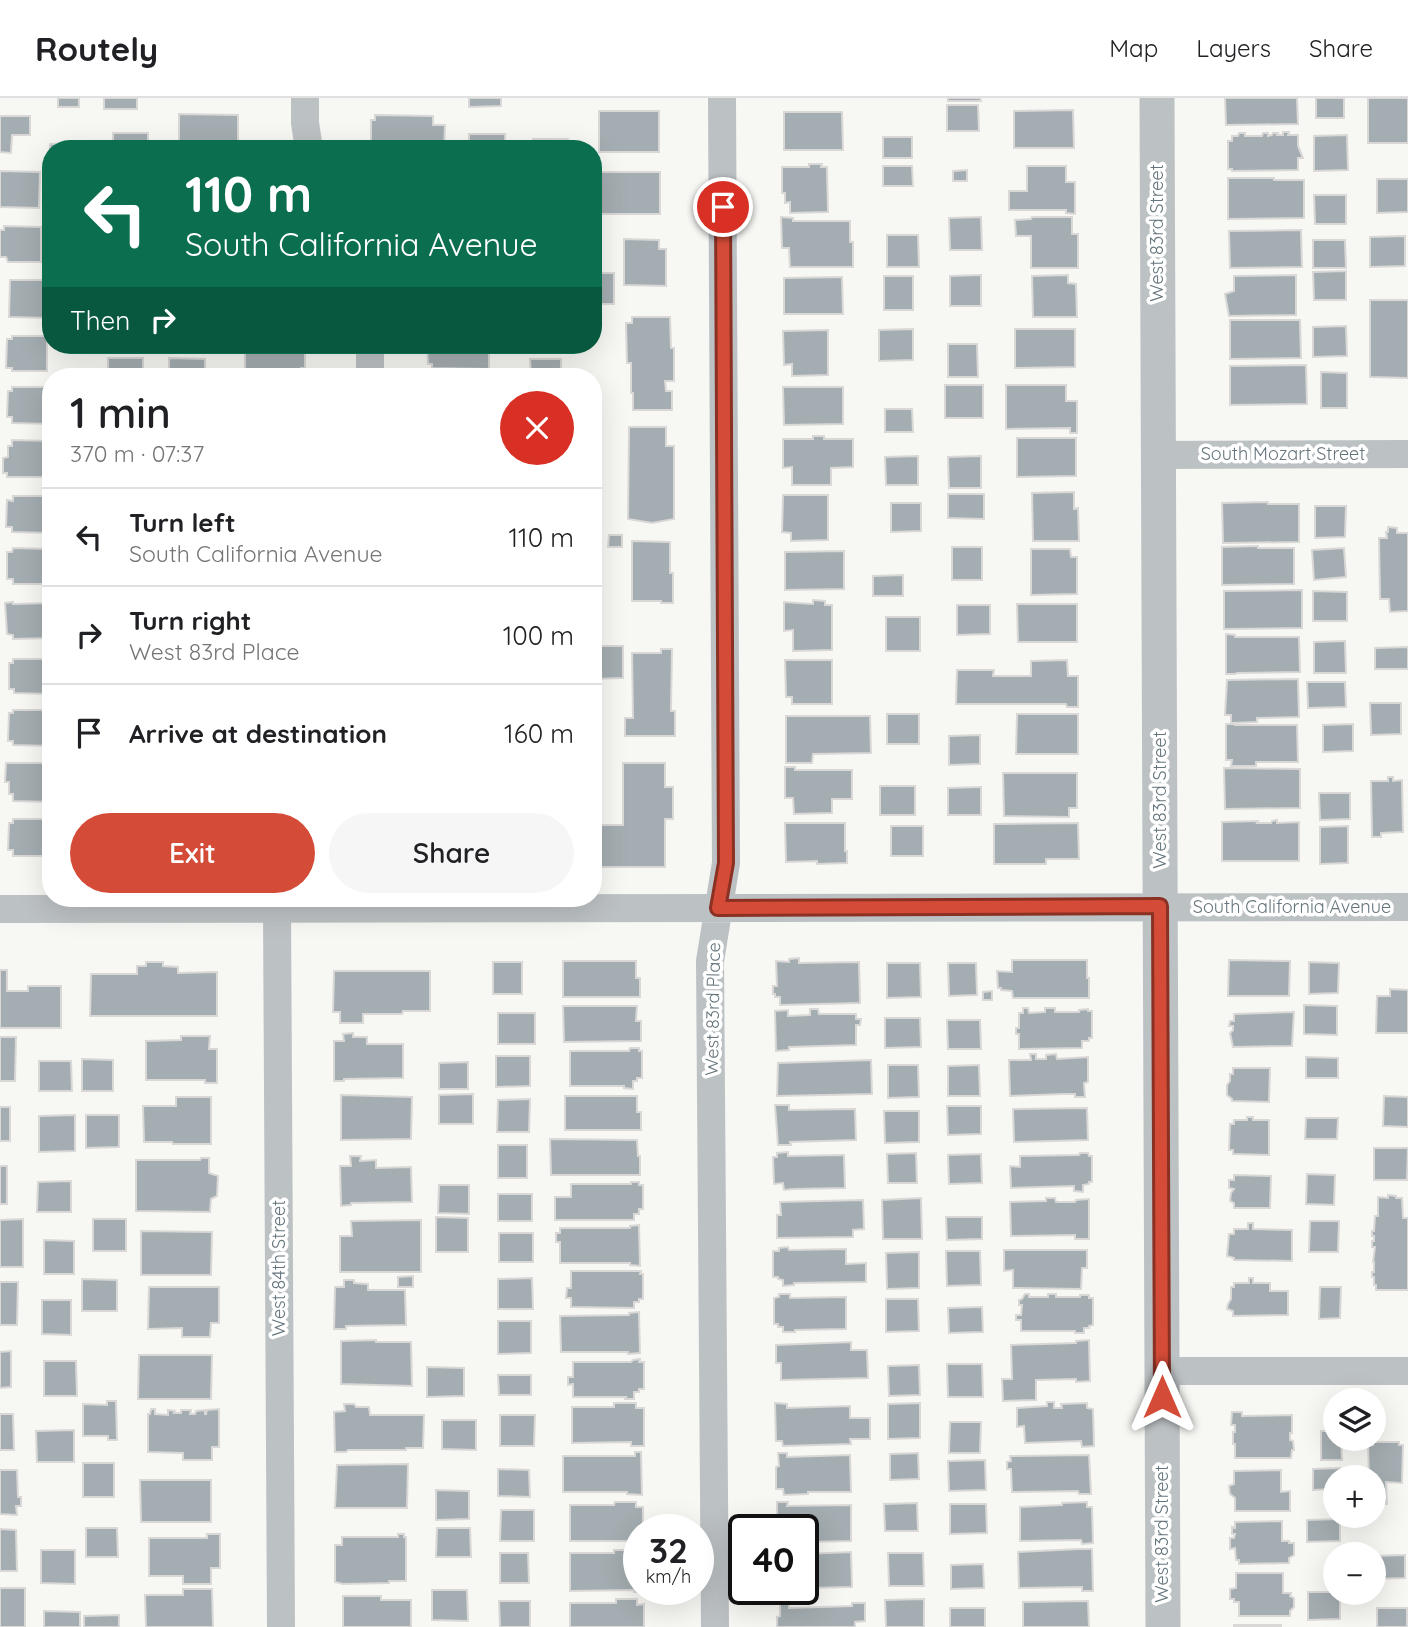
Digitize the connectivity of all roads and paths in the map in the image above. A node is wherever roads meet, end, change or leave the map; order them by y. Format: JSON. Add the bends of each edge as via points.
{"nodes":[{"id":1,"x":305,"y":98,"type":"edge"},
{"id":2,"x":722,"y":98,"type":"edge"},
{"id":3,"x":1157,"y":98,"type":"edge"},
{"id":4,"x":308,"y":140,"type":"edge"},
{"id":5,"x":1408,"y":454,"type":"edge"},
{"id":6,"x":1158,"y":455,"type":"junction"},
{"id":7,"x":602,"y":906,"type":"edge"},
{"id":8,"x":1160,"y":906,"type":"junction"},
{"id":9,"x":1408,"y":906,"type":"edge"},
{"id":10,"x":309,"y":907,"type":"edge"},
{"id":11,"x":718,"y":908,"type":"junction"},
{"id":12,"x":0,"y":909,"type":"edge"},
{"id":13,"x":277,"y":909,"type":"junction"},
{"id":14,"x":1162,"y":1371,"type":"junction"},
{"id":15,"x":1408,"y":1371,"type":"edge"},
{"id":16,"x":281,"y":1627,"type":"edge"},
{"id":17,"x":715,"y":1627,"type":"edge"},
{"id":18,"x":1163,"y":1627,"type":"edge"}],
"edges":[{"from":1,"to":4,"type":"street"},
{"from":2,"to":11,"type":"street","name":"West 83rd Place","via":[[726,863]]},
{"from":3,"to":6,"type":"street","name":"West 83rd Street"},
{"from":5,"to":6,"type":"street","name":"South Mozart Street"},
{"from":6,"to":8,"type":"street","name":"West 83rd Street"},
{"from":7,"to":11,"type":"street","name":"South California Avenue"},
{"from":8,"to":9,"type":"street","name":"South California Avenue"},
{"from":8,"to":11,"type":"street","name":"South California Avenue"},
{"from":8,"to":14,"type":"street","name":"West 83rd Street"},
{"from":10,"to":13,"type":"street","name":"South California Avenue"},
{"from":11,"to":17,"type":"street","name":"West 83rd Place","via":[[710,961]]},
{"from":12,"to":13,"type":"street","name":"South California Avenue"},
{"from":13,"to":16,"type":"street","name":"West 84th Street"},
{"from":14,"to":15,"type":"street"},
{"from":14,"to":18,"type":"street","name":"West 83rd Street"}]}
